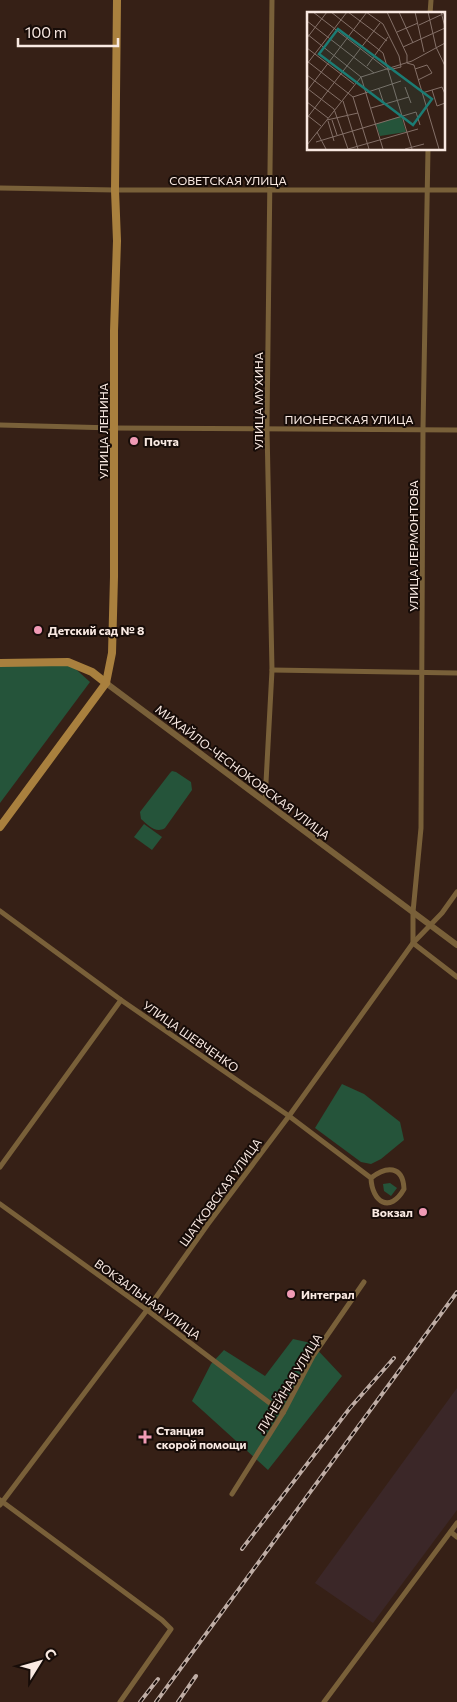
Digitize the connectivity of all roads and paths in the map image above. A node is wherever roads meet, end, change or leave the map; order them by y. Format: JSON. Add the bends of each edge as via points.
{"nodes":[{"id":1,"x":118,"y":0,"type":"edge"},
{"id":2,"x":272,"y":0,"type":"edge"},
{"id":3,"x":428,"y":150,"type":"edge"},
{"id":4,"x":0,"y":188,"type":"edge"},
{"id":5,"x":270,"y":189,"type":"junction"},
{"id":6,"x":428,"y":189,"type":"junction"},
{"id":7,"x":115,"y":190,"type":"junction"},
{"id":8,"x":457,"y":190,"type":"edge"},
{"id":9,"x":0,"y":426,"type":"edge"},
{"id":10,"x":114,"y":428,"type":"junction"},
{"id":11,"x":267,"y":428,"type":"junction"},
{"id":12,"x":423,"y":429,"type":"junction"},
{"id":13,"x":457,"y":430,"type":"edge"},
{"id":14,"x":0,"y":663,"type":"edge"},
{"id":15,"x":272,"y":670,"type":"junction"},
{"id":16,"x":421,"y":672,"type":"junction"},
{"id":17,"x":457,"y":673,"type":"edge"},
{"id":18,"x":106,"y":683,"type":"junction"},
{"id":19,"x":265,"y":801,"type":"junction"},
{"id":20,"x":0,"y":827,"type":"edge"},
{"id":21,"x":457,"y":892,"type":"edge"},
{"id":22,"x":0,"y":911,"type":"edge"},
{"id":23,"x":413,"y":912,"type":"junction"},
{"id":24,"x":429,"y":925,"type":"junction"},
{"id":25,"x":413,"y":943,"type":"junction"},
{"id":26,"x":457,"y":945,"type":"edge"},
{"id":27,"x":457,"y":977,"type":"edge"},
{"id":28,"x":121,"y":1000,"type":"junction"},
{"id":29,"x":289,"y":1116,"type":"junction"},
{"id":30,"x":0,"y":1166,"type":"edge"},
{"id":31,"x":371,"y":1178,"type":"junction"},
{"id":32,"x":0,"y":1204,"type":"edge"},
{"id":33,"x":364,"y":1282,"type":"dead end"},
{"id":34,"x":147,"y":1310,"type":"junction"},
{"id":35,"x":283,"y":1413,"type":"junction"},
{"id":36,"x":232,"y":1494,"type":"dead end"},
{"id":37,"x":1,"y":1502,"type":"edge"},
{"id":38,"x":457,"y":1523,"type":"edge"},
{"id":39,"x":451,"y":1532,"type":"junction"},
{"id":40,"x":457,"y":1537,"type":"edge"},
{"id":41,"x":120,"y":1702,"type":"edge"},
{"id":42,"x":324,"y":1702,"type":"edge"}],
"edges":[{"from":1,"to":7,"type":"main road","name":"УЛИЦА ЛЕНИНА"},
{"from":2,"to":5,"type":"street","name":"УЛИЦА МУХИНА"},
{"from":3,"to":6,"type":"street","name":"УЛИЦА ЛЕРМОНТОВА"},
{"from":4,"to":7,"type":"street","name":"СОВЕТСКАЯ УЛИЦА"},
{"from":5,"to":6,"type":"street","name":"СОВЕТСКАЯ УЛИЦА"},
{"from":5,"to":7,"type":"street","name":"СОВЕТСКАЯ УЛИЦА"},
{"from":5,"to":11,"type":"street","name":"УЛИЦА МУХИНА"},
{"from":6,"to":8,"type":"street","name":"СОВЕТСКАЯ УЛИЦА"},
{"from":6,"to":12,"type":"street","name":"УЛИЦА ЛЕРМОНТОВА"},
{"from":7,"to":10,"type":"main road","name":"УЛИЦА ЛЕНИНА"},
{"from":9,"to":10,"type":"street","name":"ПИОНЕРСКАЯ УЛИЦА"},
{"from":10,"to":11,"type":"street","name":"ПИОНЕРСКАЯ УЛИЦА"},
{"from":10,"to":18,"type":"main road","name":"УЛИЦА ЛЕНИНА","via":[[112,653]]},
{"from":11,"to":12,"type":"street","name":"ПИОНЕРСКАЯ УЛИЦА"},
{"from":11,"to":15,"type":"street","name":"УЛИЦА МУХИНА"},
{"from":12,"to":13,"type":"street","name":"ПИОНЕРСКАЯ УЛИЦА"},
{"from":12,"to":16,"type":"street","name":"УЛИЦА ЛЕРМОНТОВА"},
{"from":14,"to":18,"type":"main road","name":"МИХАЙЛО-ЧЕСНОКОВСКАЯ УЛИЦА","via":[[68,662],[92,672]]},
{"from":15,"to":16,"type":"street"},
{"from":15,"to":19,"type":"street","name":"УЛИЦА МУХИНА"},
{"from":16,"to":17,"type":"street"},
{"from":16,"to":23,"type":"street","name":"УЛИЦА ЛЕРМОНТОВА","via":[[421,828]]},
{"from":18,"to":19,"type":"street","name":"МИХАЙЛО-ЧЕСНОКОВСКАЯ УЛИЦА"},
{"from":18,"to":20,"type":"main road","name":"УЛИЦА ЛЕНИНА"},
{"from":19,"to":23,"type":"street","name":"МИХАЙЛО-ЧЕСНОКОВСКАЯ УЛИЦА"},
{"from":21,"to":24,"type":"street","name":"ШАТКОВСКАЯ УЛИЦА","via":[[442,914]]},
{"from":22,"to":28,"type":"street","name":"УЛИЦА ШЕВЧЕНКО"},
{"from":23,"to":24,"type":"street","name":"МИХАЙЛО-ЧЕСНОКОВСКАЯ УЛИЦА"},
{"from":23,"to":25,"type":"street","name":"УЛИЦА ЛЕРМОНТОВА"},
{"from":24,"to":25,"type":"street","name":"ШАТКОВСКАЯ УЛИЦА"},
{"from":24,"to":26,"type":"street","name":"МИХАЙЛО-ЧЕСНОКОВСКАЯ УЛИЦА"},
{"from":25,"to":27,"type":"street"},
{"from":25,"to":29,"type":"street","name":"ШАТКОВСКАЯ УЛИЦА"},
{"from":28,"to":29,"type":"street","name":"УЛИЦА ШЕВЧЕНКО"},
{"from":28,"to":30,"type":"street"},
{"from":29,"to":31,"type":"street","name":"УЛИЦА ШЕВЧЕНКО"},
{"from":29,"to":34,"type":"street","name":"ШАТКОВСКАЯ УЛИЦА"},
{"from":31,"to":31,"type":"street","name":"УЛИЦА ШЕВЧЕНКО","via":[[373,1191],[382,1202],[394,1201],[404,1189],[399,1173],[391,1169],[384,1169]]},
{"from":32,"to":34,"type":"street","name":"ВОКЗАЛЬНАЯ УЛИЦА"},
{"from":33,"to":35,"type":"street","name":"ЛИНЕЙНАЯ УЛИЦА","via":[[313,1356]]},
{"from":34,"to":35,"type":"street","name":"ВОКЗАЛЬНАЯ УЛИЦА"},
{"from":34,"to":37,"type":"street","name":"ШАТКОВСКАЯ УЛИЦА"},
{"from":35,"to":36,"type":"street","name":"ЛИНЕЙНАЯ УЛИЦА"},
{"from":37,"to":41,"type":"street","via":[[171,1629]]},
{"from":38,"to":39,"type":"street"},
{"from":39,"to":40,"type":"street"},
{"from":39,"to":42,"type":"street"}]}
